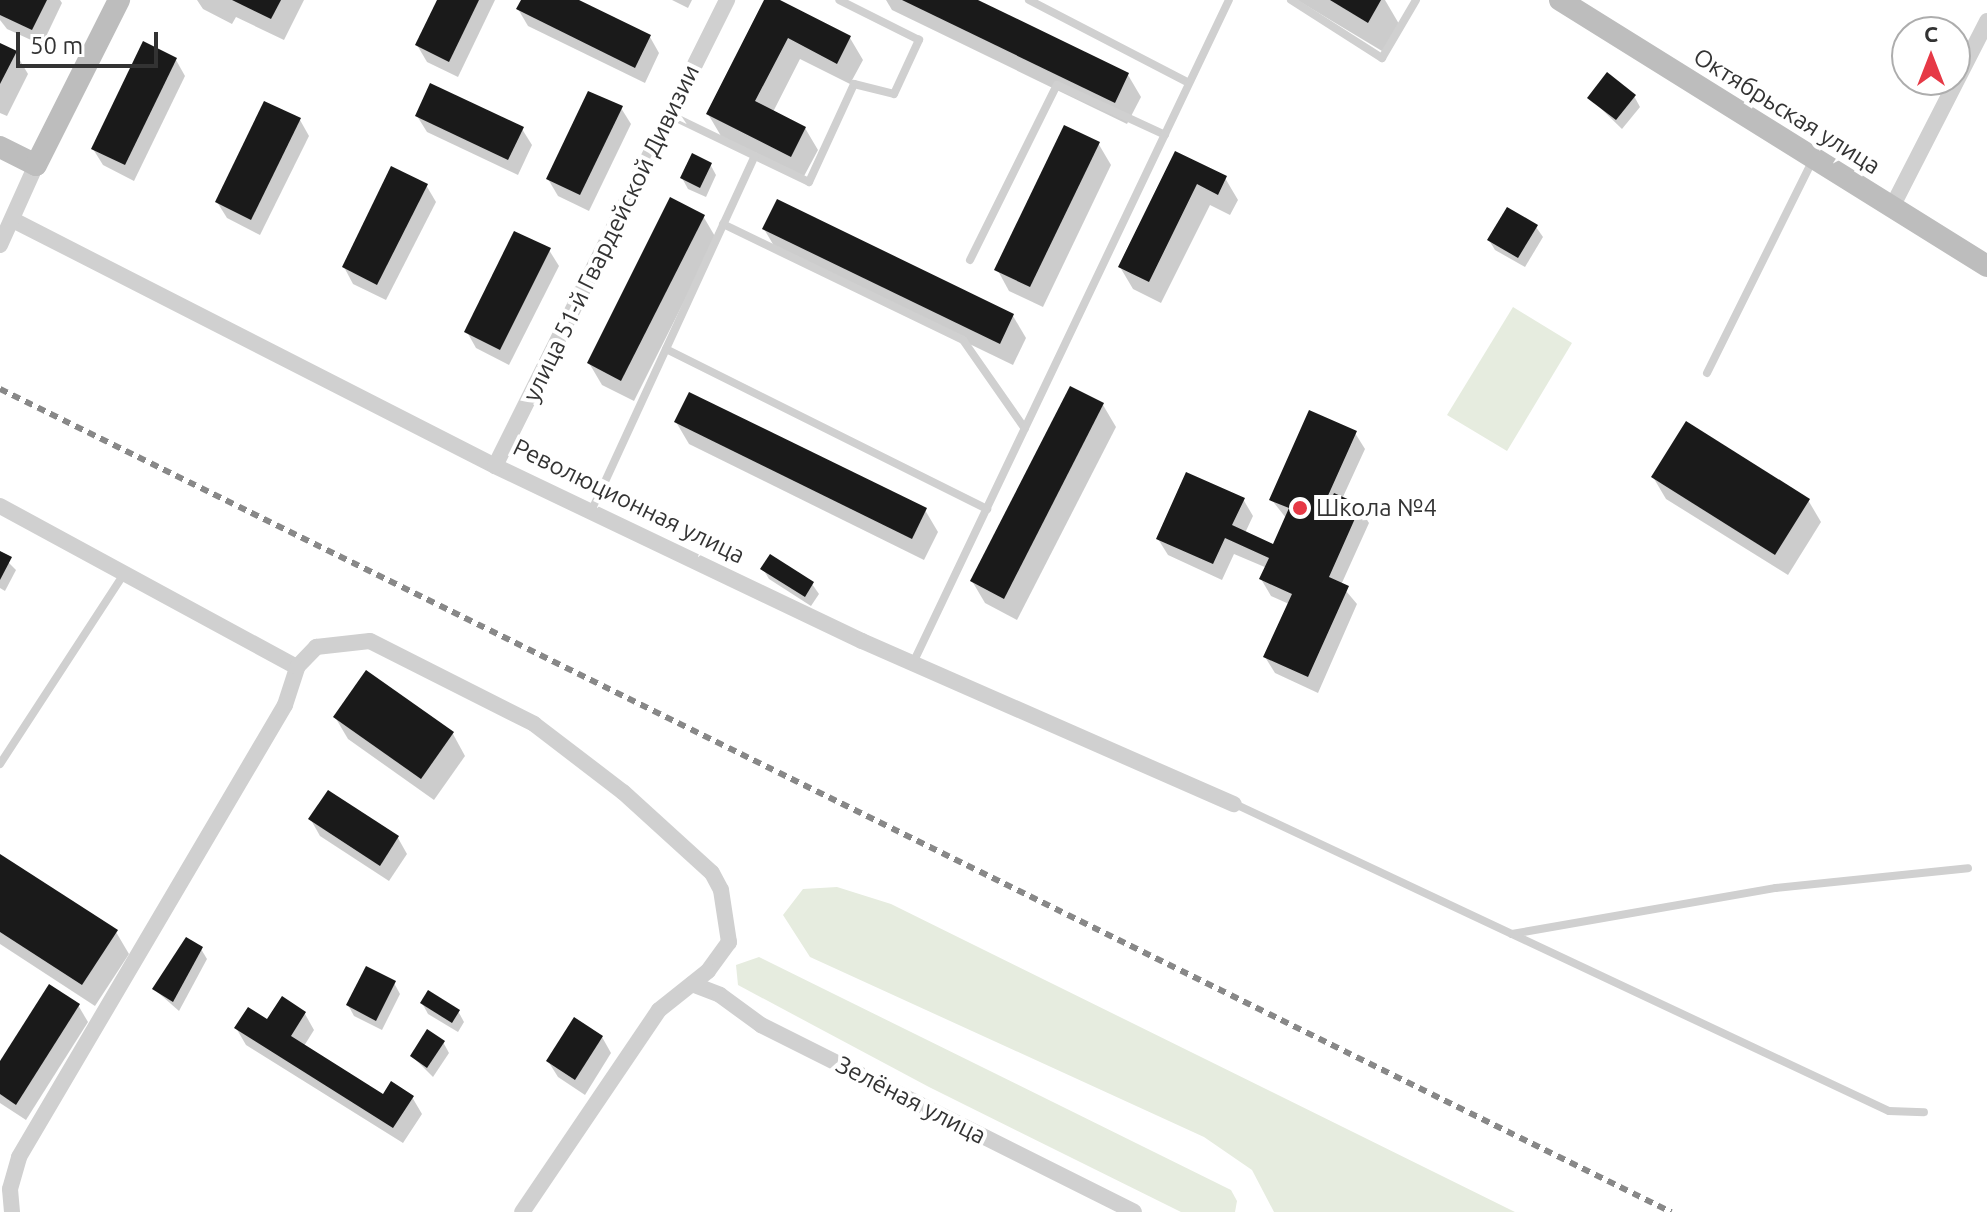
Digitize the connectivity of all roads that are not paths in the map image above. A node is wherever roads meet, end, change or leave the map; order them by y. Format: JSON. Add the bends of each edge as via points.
{"nodes":[{"id":1,"x":119,"y":0,"type":"edge"},
{"id":2,"x":727,"y":0,"type":"edge"},
{"id":3,"x":839,"y":0,"type":"edge"},
{"id":4,"x":1029,"y":0,"type":"edge"},
{"id":5,"x":1229,"y":0,"type":"edge"},
{"id":6,"x":1291,"y":0,"type":"edge"},
{"id":7,"x":1416,"y":0,"type":"edge"},
{"id":8,"x":1560,"y":0,"type":"edge"},
{"id":9,"x":1987,"y":21,"type":"edge"},
{"id":10,"x":1189,"y":83,"type":"junction"},
{"id":11,"x":670,"y":115,"type":"junction"},
{"id":12,"x":1165,"y":135,"type":"junction"},
{"id":13,"x":0,"y":147,"type":"edge"},
{"id":14,"x":755,"y":156,"type":"junction"},
{"id":15,"x":1813,"y":158,"type":"junction"},
{"id":16,"x":36,"y":165,"type":"junction"},
{"id":17,"x":1892,"y":207,"type":"junction"},
{"id":18,"x":13,"y":220,"type":"junction"},
{"id":19,"x":723,"y":224,"type":"junction"},
{"id":20,"x":0,"y":245,"type":"edge"},
{"id":21,"x":970,"y":260,"type":"dead end"},
{"id":22,"x":1987,"y":266,"type":"edge"},
{"id":23,"x":666,"y":349,"type":"junction"},
{"id":24,"x":1707,"y":373,"type":"dead end"},
{"id":25,"x":1025,"y":429,"type":"junction"},
{"id":26,"x":495,"y":466,"type":"junction"},
{"id":27,"x":0,"y":506,"type":"edge"},
{"id":28,"x":987,"y":509,"type":"junction"},
{"id":29,"x":591,"y":512,"type":"junction"},
{"id":30,"x":125,"y":573,"type":"junction"},
{"id":31,"x":913,"y":663,"type":"junction"},
{"id":32,"x":297,"y":667,"type":"junction"},
{"id":33,"x":0,"y":764,"type":"edge"},
{"id":34,"x":1234,"y":804,"type":"joint"},
{"id":35,"x":1968,"y":868,"type":"dead end"},
{"id":36,"x":1511,"y":934,"type":"junction"},
{"id":37,"x":692,"y":984,"type":"junction"},
{"id":38,"x":1924,"y":1112,"type":"dead end"},
{"id":39,"x":12,"y":1212,"type":"edge"},
{"id":40,"x":522,"y":1212,"type":"edge"},
{"id":41,"x":1134,"y":1212,"type":"edge"}],
"edges":[{"from":1,"to":16,"type":"main road"},
{"from":2,"to":11,"type":"street","name":"улица 51-й Гвардейской Дивизии"},
{"from":3,"to":14,"type":"lane","via":[[919,40],[894,94],[854,84],[809,182]]},
{"from":4,"to":10,"type":"lane"},
{"from":5,"to":10,"type":"lane"},
{"from":6,"to":7,"type":"lane","via":[[1382,58]]},
{"from":8,"to":15,"type":"main road","name":"Октябрьская улица"},
{"from":9,"to":17,"type":"street"},
{"from":10,"to":12,"type":"lane"},
{"from":11,"to":14,"type":"lane"},
{"from":11,"to":26,"type":"street","name":"улица 51-й Гвардейской Дивизии"},
{"from":12,"to":21,"type":"lane","via":[[1057,85]]},
{"from":12,"to":25,"type":"lane"},
{"from":13,"to":16,"type":"main road"},
{"from":14,"to":19,"type":"lane"},
{"from":15,"to":17,"type":"main road","name":"Октябрьская улица"},
{"from":15,"to":24,"type":"lane"},
{"from":16,"to":18,"type":"street"},
{"from":17,"to":22,"type":"main road","name":"Октябрьская улица"},
{"from":18,"to":20,"type":"street"},
{"from":18,"to":26,"type":"street","name":"Революционная улица"},
{"from":19,"to":23,"type":"lane"},
{"from":19,"to":25,"type":"lane","via":[[963,340]]},
{"from":23,"to":28,"type":"lane"},
{"from":23,"to":29,"type":"lane"},
{"from":25,"to":28,"type":"lane"},
{"from":26,"to":29,"type":"street","name":"Революционная улица"},
{"from":27,"to":30,"type":"street"},
{"from":28,"to":31,"type":"lane"},
{"from":29,"to":31,"type":"street","name":"Революционная улица"},
{"from":30,"to":32,"type":"street"},
{"from":30,"to":33,"type":"lane"},
{"from":31,"to":34,"type":"street","name":"Революционная улица"},
{"from":32,"to":37,"type":"street","via":[[316,647],[370,641],[413,658],[534,724],[576,754],[712,873],[721,890],[729,942]]},
{"from":32,"to":39,"type":"street","via":[[285,705],[19,1157],[10,1189]]},
{"from":34,"to":36,"type":"lane"},
{"from":35,"to":36,"type":"lane","via":[[1776,888]]},
{"from":36,"to":38,"type":"lane","via":[[1889,1111]]},
{"from":37,"to":40,"type":"street","via":[[659,1010]]},
{"from":37,"to":41,"type":"street","name":"Зелёная улица","via":[[720,995],[761,1025]]}]}
